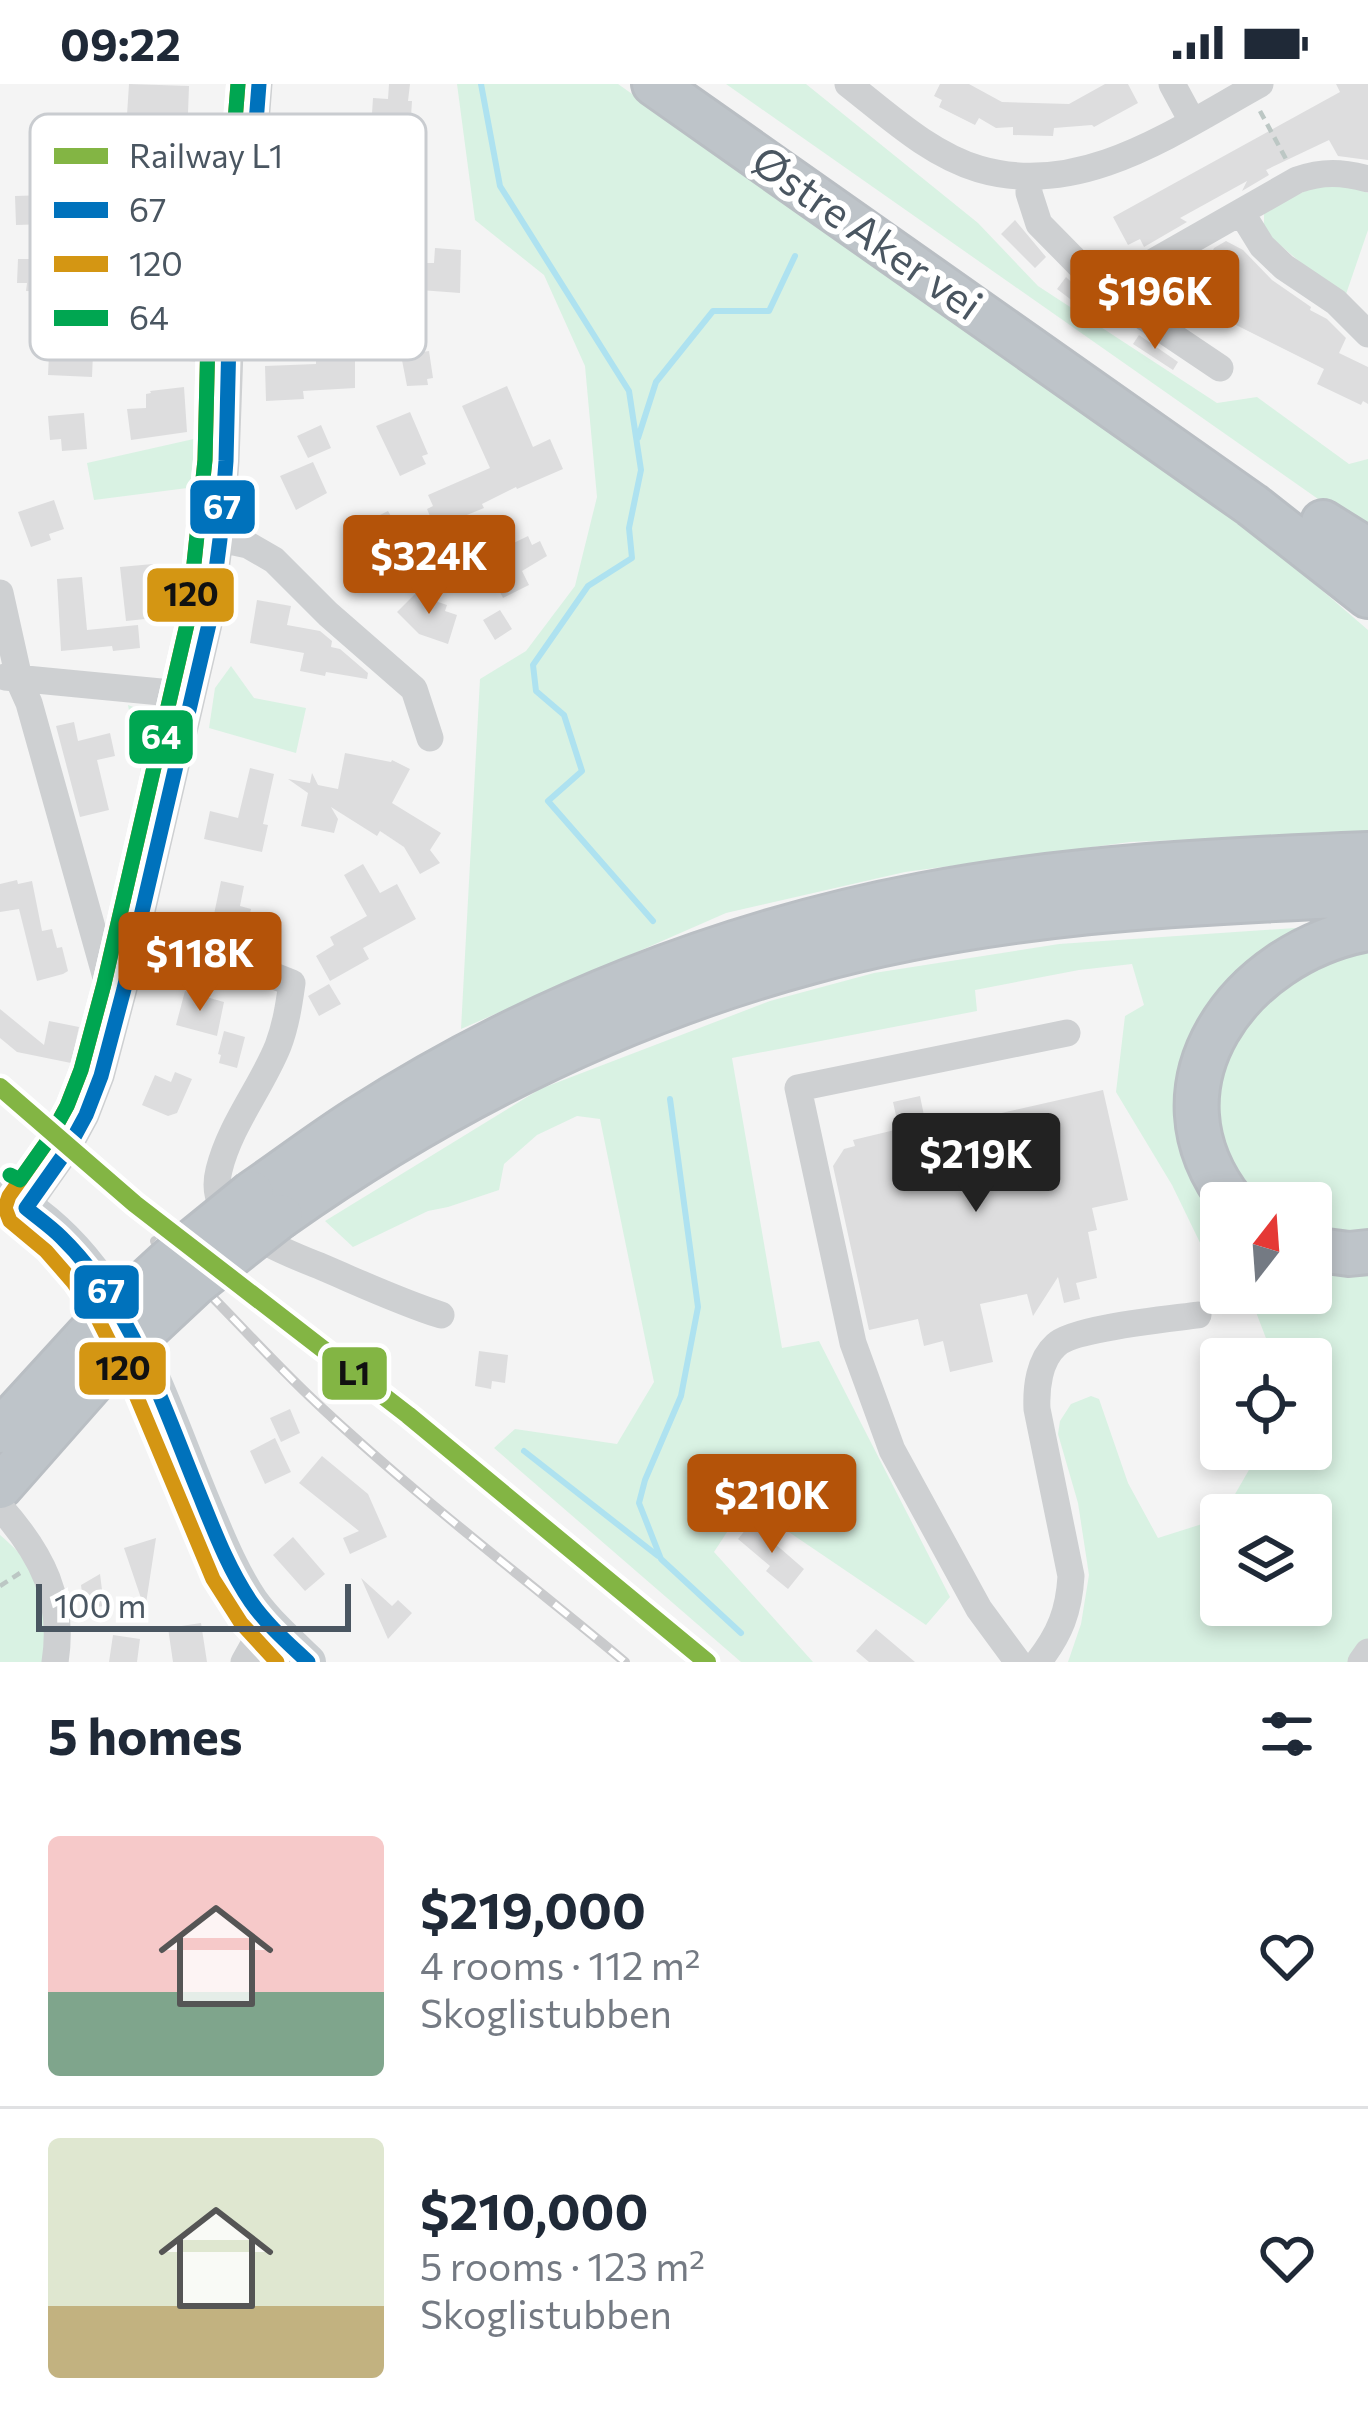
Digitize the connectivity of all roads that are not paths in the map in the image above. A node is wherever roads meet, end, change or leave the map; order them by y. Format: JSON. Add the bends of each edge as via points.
{"nodes":[{"id":1,"x":259,"y":84,"type":"edge"},
{"id":2,"x":654,"y":84,"type":"edge"},
{"id":3,"x":703,"y":84,"type":"edge"},
{"id":4,"x":848,"y":84,"type":"edge"},
{"id":5,"x":1172,"y":84,"type":"edge"},
{"id":6,"x":1255,"y":87,"type":"edge"},
{"id":7,"x":256,"y":114,"type":"edge"},
{"id":8,"x":1192,"y":122,"type":"junction"},
{"id":9,"x":1029,"y":177,"type":"junction"},
{"id":10,"x":1368,"y":179,"type":"edge"},
{"id":11,"x":1241,"y":212,"type":"junction"},
{"id":12,"x":1104,"y":290,"type":"junction"},
{"id":13,"x":1368,"y":334,"type":"edge"},
{"id":14,"x":230,"y":360,"type":"edge"},
{"id":15,"x":1220,"y":368,"type":"dead end"},
{"id":16,"x":1323,"y":522,"type":"junction"},
{"id":17,"x":220,"y":539,"type":"junction"},
{"id":18,"x":1368,"y":550,"type":"edge"},
{"id":19,"x":1368,"y":566,"type":"edge"},
{"id":20,"x":0,"y":593,"type":"edge"},
{"id":21,"x":1368,"y":596,"type":"edge"},
{"id":22,"x":10,"y":678,"type":"edge"},
{"id":23,"x":192,"y":695,"type":"junction"},
{"id":24,"x":430,"y":738,"type":"dead end"},
{"id":25,"x":1368,"y":854,"type":"edge"},
{"id":26,"x":1368,"y":895,"type":"edge"},
{"id":27,"x":1368,"y":929,"type":"edge"},
{"id":28,"x":136,"y":941,"type":"junction"},
{"id":29,"x":124,"y":989,"type":"junction"},
{"id":30,"x":1067,"y":1033,"type":"dead end"},
{"id":31,"x":1219,"y":1182,"type":"edge"},
{"id":32,"x":13,"y":1201,"type":"edge"},
{"id":33,"x":266,"y":1204,"type":"junction"},
{"id":34,"x":1332,"y":1252,"type":"edge"},
{"id":35,"x":1368,"y":1252,"type":"edge"},
{"id":36,"x":442,"y":1315,"type":"dead end"},
{"id":37,"x":1198,"y":1315,"type":"dead end"},
{"id":38,"x":96,"y":1353,"type":"junction"},
{"id":39,"x":0,"y":1431,"type":"edge"},
{"id":40,"x":0,"y":1487,"type":"edge"},
{"id":41,"x":0,"y":1507,"type":"edge"},
{"id":42,"x":266,"y":1621,"type":"junction"},
{"id":43,"x":1368,"y":1652,"type":"edge"},
{"id":44,"x":55,"y":1662,"type":"edge"},
{"id":45,"x":244,"y":1662,"type":"edge"},
{"id":46,"x":308,"y":1662,"type":"edge"},
{"id":47,"x":1018,"y":1662,"type":"edge"},
{"id":48,"x":1038,"y":1662,"type":"edge"},
{"id":49,"x":1361,"y":1662,"type":"edge"}],
"edges":[{"from":1,"to":7,"type":"street"},
{"from":2,"to":21,"type":"highway","name":"Østre Aker vei","via":[[1203,470]]},
{"from":3,"to":16,"type":"highway","name":"Østre Aker vei"},
{"from":4,"to":9,"type":"street","via":[[924,142],[977,168]]},
{"from":5,"to":8,"type":"street"},
{"from":6,"to":8,"type":"street"},
{"from":8,"to":9,"type":"street","via":[[1091,169]]},
{"from":9,"to":12,"type":"street","via":[[1039,224]]},
{"from":10,"to":11,"type":"street","via":[[1319,172]]},
{"from":11,"to":12,"type":"street"},
{"from":11,"to":13,"type":"street","via":[[1262,246]]},
{"from":12,"to":15,"type":"street"},
{"from":14,"to":17,"type":"street"},
{"from":16,"to":18,"type":"highway"},
{"from":16,"to":19,"type":"highway","name":"Østre Aker vei"},
{"from":17,"to":23,"type":"street"},
{"from":17,"to":24,"type":"street","via":[[274,560],[414,688]]},
{"from":20,"to":22,"type":"street"},
{"from":22,"to":23,"type":"street"},
{"from":22,"to":29,"type":"street","via":[[107,981]]},
{"from":23,"to":28,"type":"street"},
{"from":25,"to":33,"type":"highway","via":[[980,886],[732,943],[481,1049],[357,1120]]},
{"from":26,"to":33,"type":"highway","via":[[1157,905],[1005,923],[744,981],[617,1026]]},
{"from":27,"to":31,"type":"highway","via":[[1278,967],[1240,998],[1214,1036],[1196,1090],[1198,1139]]},
{"from":28,"to":29,"type":"street"},
{"from":28,"to":36,"type":"street","via":[[221,956],[292,983],[279,1044],[220,1168],[224,1208],[294,1257]]},
{"from":29,"to":32,"type":"street","via":[[78,1129],[56,1169]]},
{"from":30,"to":47,"type":"street","via":[[798,1088],[853,1342],[892,1450],[979,1609]]},
{"from":32,"to":42,"type":"main road","via":[[51,1225],[121,1314],[228,1562]]},
{"from":33,"to":38,"type":"highway","bridge":true,"via":[[196,1283]]},
{"from":34,"to":35,"type":"highway"},
{"from":37,"to":48,"type":"street","via":[[1076,1335],[1048,1355],[1037,1409],[1071,1576],[1064,1624]]},
{"from":38,"to":39,"type":"highway"},
{"from":38,"to":40,"type":"highway"},
{"from":41,"to":44,"type":"street","via":[[54,1596]]},
{"from":42,"to":45,"type":"street"},
{"from":42,"to":46,"type":"main road"},
{"from":43,"to":49,"type":"street"}]}
